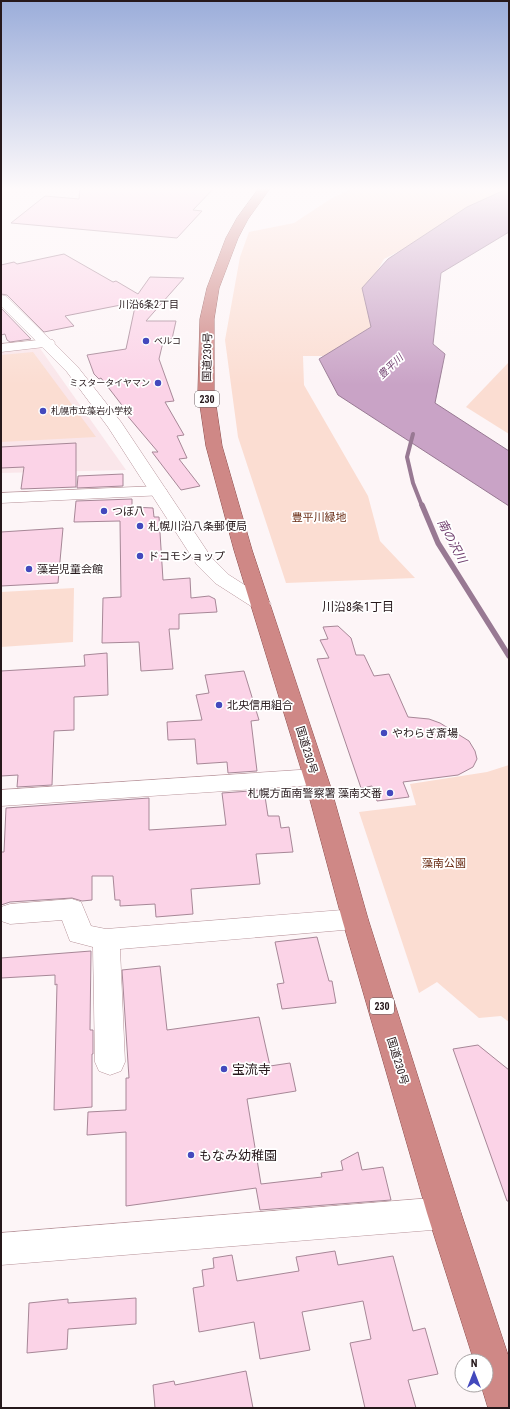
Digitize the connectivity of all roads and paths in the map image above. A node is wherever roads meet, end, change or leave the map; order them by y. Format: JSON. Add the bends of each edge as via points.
{"nodes":[{"id":1,"x":226,"y":253,"type":"edge"},
{"id":2,"x":1,"y":299,"type":"edge"},
{"id":3,"x":48,"y":343,"type":"junction"},
{"id":4,"x":1,"y":348,"type":"edge"},
{"id":5,"x":158,"y":491,"type":"junction"},
{"id":6,"x":1,"y":498,"type":"edge"},
{"id":7,"x":261,"y":604,"type":"junction"},
{"id":8,"x":315,"y":777,"type":"junction"},
{"id":9,"x":1,"y":798,"type":"edge"},
{"id":10,"x":10,"y":914,"type":"dead end"},
{"id":11,"x":355,"y":919,"type":"junction"},
{"id":12,"x":106,"y":940,"type":"junction"},
{"id":13,"x":110,"y":1062,"type":"dead end"},
{"id":14,"x":444,"y":1212,"type":"junction"},
{"id":15,"x":1,"y":1249,"type":"edge"},
{"id":16,"x":507,"y":1408,"type":"edge"}],
"edges":[{"from":1,"to":7,"type":"highway","name":"国道230号","number":"230","via":[[217,274],[207,319],[206,392],[214,446],[227,497]]},
{"from":2,"to":3,"type":"street"},
{"from":3,"to":4,"type":"street"},
{"from":3,"to":5,"type":"street","via":[[72,369],[115,425]]},
{"from":5,"to":6,"type":"street"},
{"from":5,"to":7,"type":"street","via":[[204,561],[222,579]]},
{"from":7,"to":8,"type":"highway","name":"国道230号","number":"230"},
{"from":8,"to":9,"type":"street"},
{"from":8,"to":11,"type":"highway","name":"国道230号","number":"230"},
{"from":10,"to":12,"type":"street","via":[[72,909],[80,934]]},
{"from":11,"to":12,"type":"street"},
{"from":11,"to":14,"type":"highway","name":"国道230号","number":"230"},
{"from":12,"to":13,"type":"street"},
{"from":14,"to":15,"type":"street"},
{"from":14,"to":16,"type":"highway","name":"国道230号","number":"230"}]}
